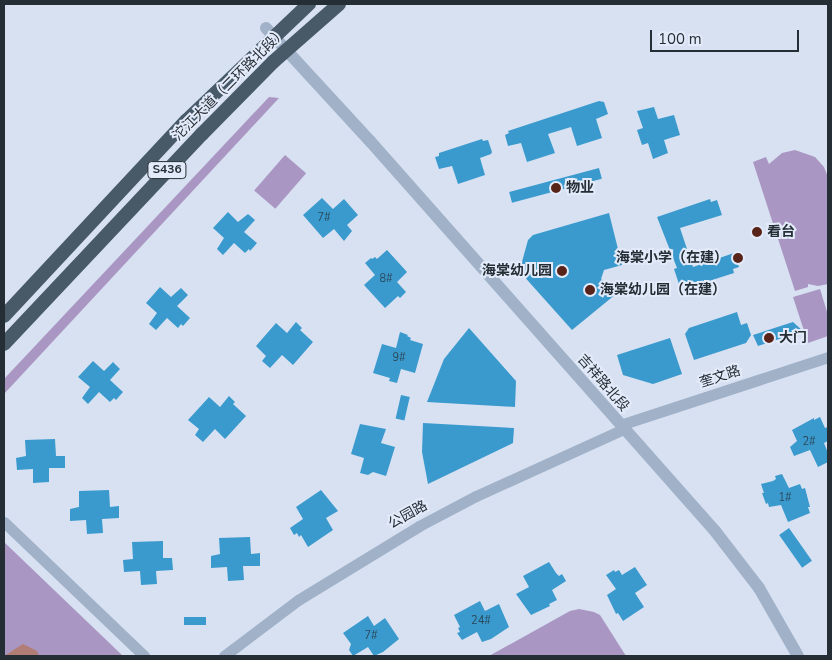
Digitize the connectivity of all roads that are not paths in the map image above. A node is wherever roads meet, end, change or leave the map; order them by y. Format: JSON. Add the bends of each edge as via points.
{"nodes":[{"id":1,"x":310,"y":4,"type":"edge"},
{"id":2,"x":339,"y":4,"type":"edge"},
{"id":3,"x":270,"y":32,"type":"junction"},
{"id":4,"x":286,"y":50,"type":"junction"},
{"id":5,"x":4,"y":316,"type":"edge"},
{"id":6,"x":4,"y":344,"type":"edge"},
{"id":7,"x":828,"y":358,"type":"edge"},
{"id":8,"x":622,"y":427,"type":"junction"},
{"id":9,"x":4,"y":522,"type":"edge"},
{"id":10,"x":144,"y":656,"type":"edge"},
{"id":11,"x":224,"y":656,"type":"edge"},
{"id":12,"x":798,"y":656,"type":"edge"}],
"edges":[{"from":1,"to":3,"type":"highway","name":"沱江大道（二环路北段）","number":"S436"},
{"from":2,"to":4,"type":"highway","name":"沱江大道（二环路北段）","number":"S436"},
{"from":3,"to":4,"type":"street","name":"吉祥路北段"},
{"from":3,"to":5,"type":"highway","name":"沱江大道（二环路北段）","number":"S436"},
{"from":4,"to":6,"type":"highway","name":"沱江大道（二环路北段）","number":"S436"},
{"from":4,"to":8,"type":"street","name":"吉祥路北段"},
{"from":7,"to":8,"type":"street","name":"奎文路"},
{"from":8,"to":11,"type":"street","name":"公园路","via":[[419,526],[298,600]]},
{"from":8,"to":12,"type":"street","name":"吉祥路北段","via":[[742,564]]},
{"from":9,"to":10,"type":"street"}]}
